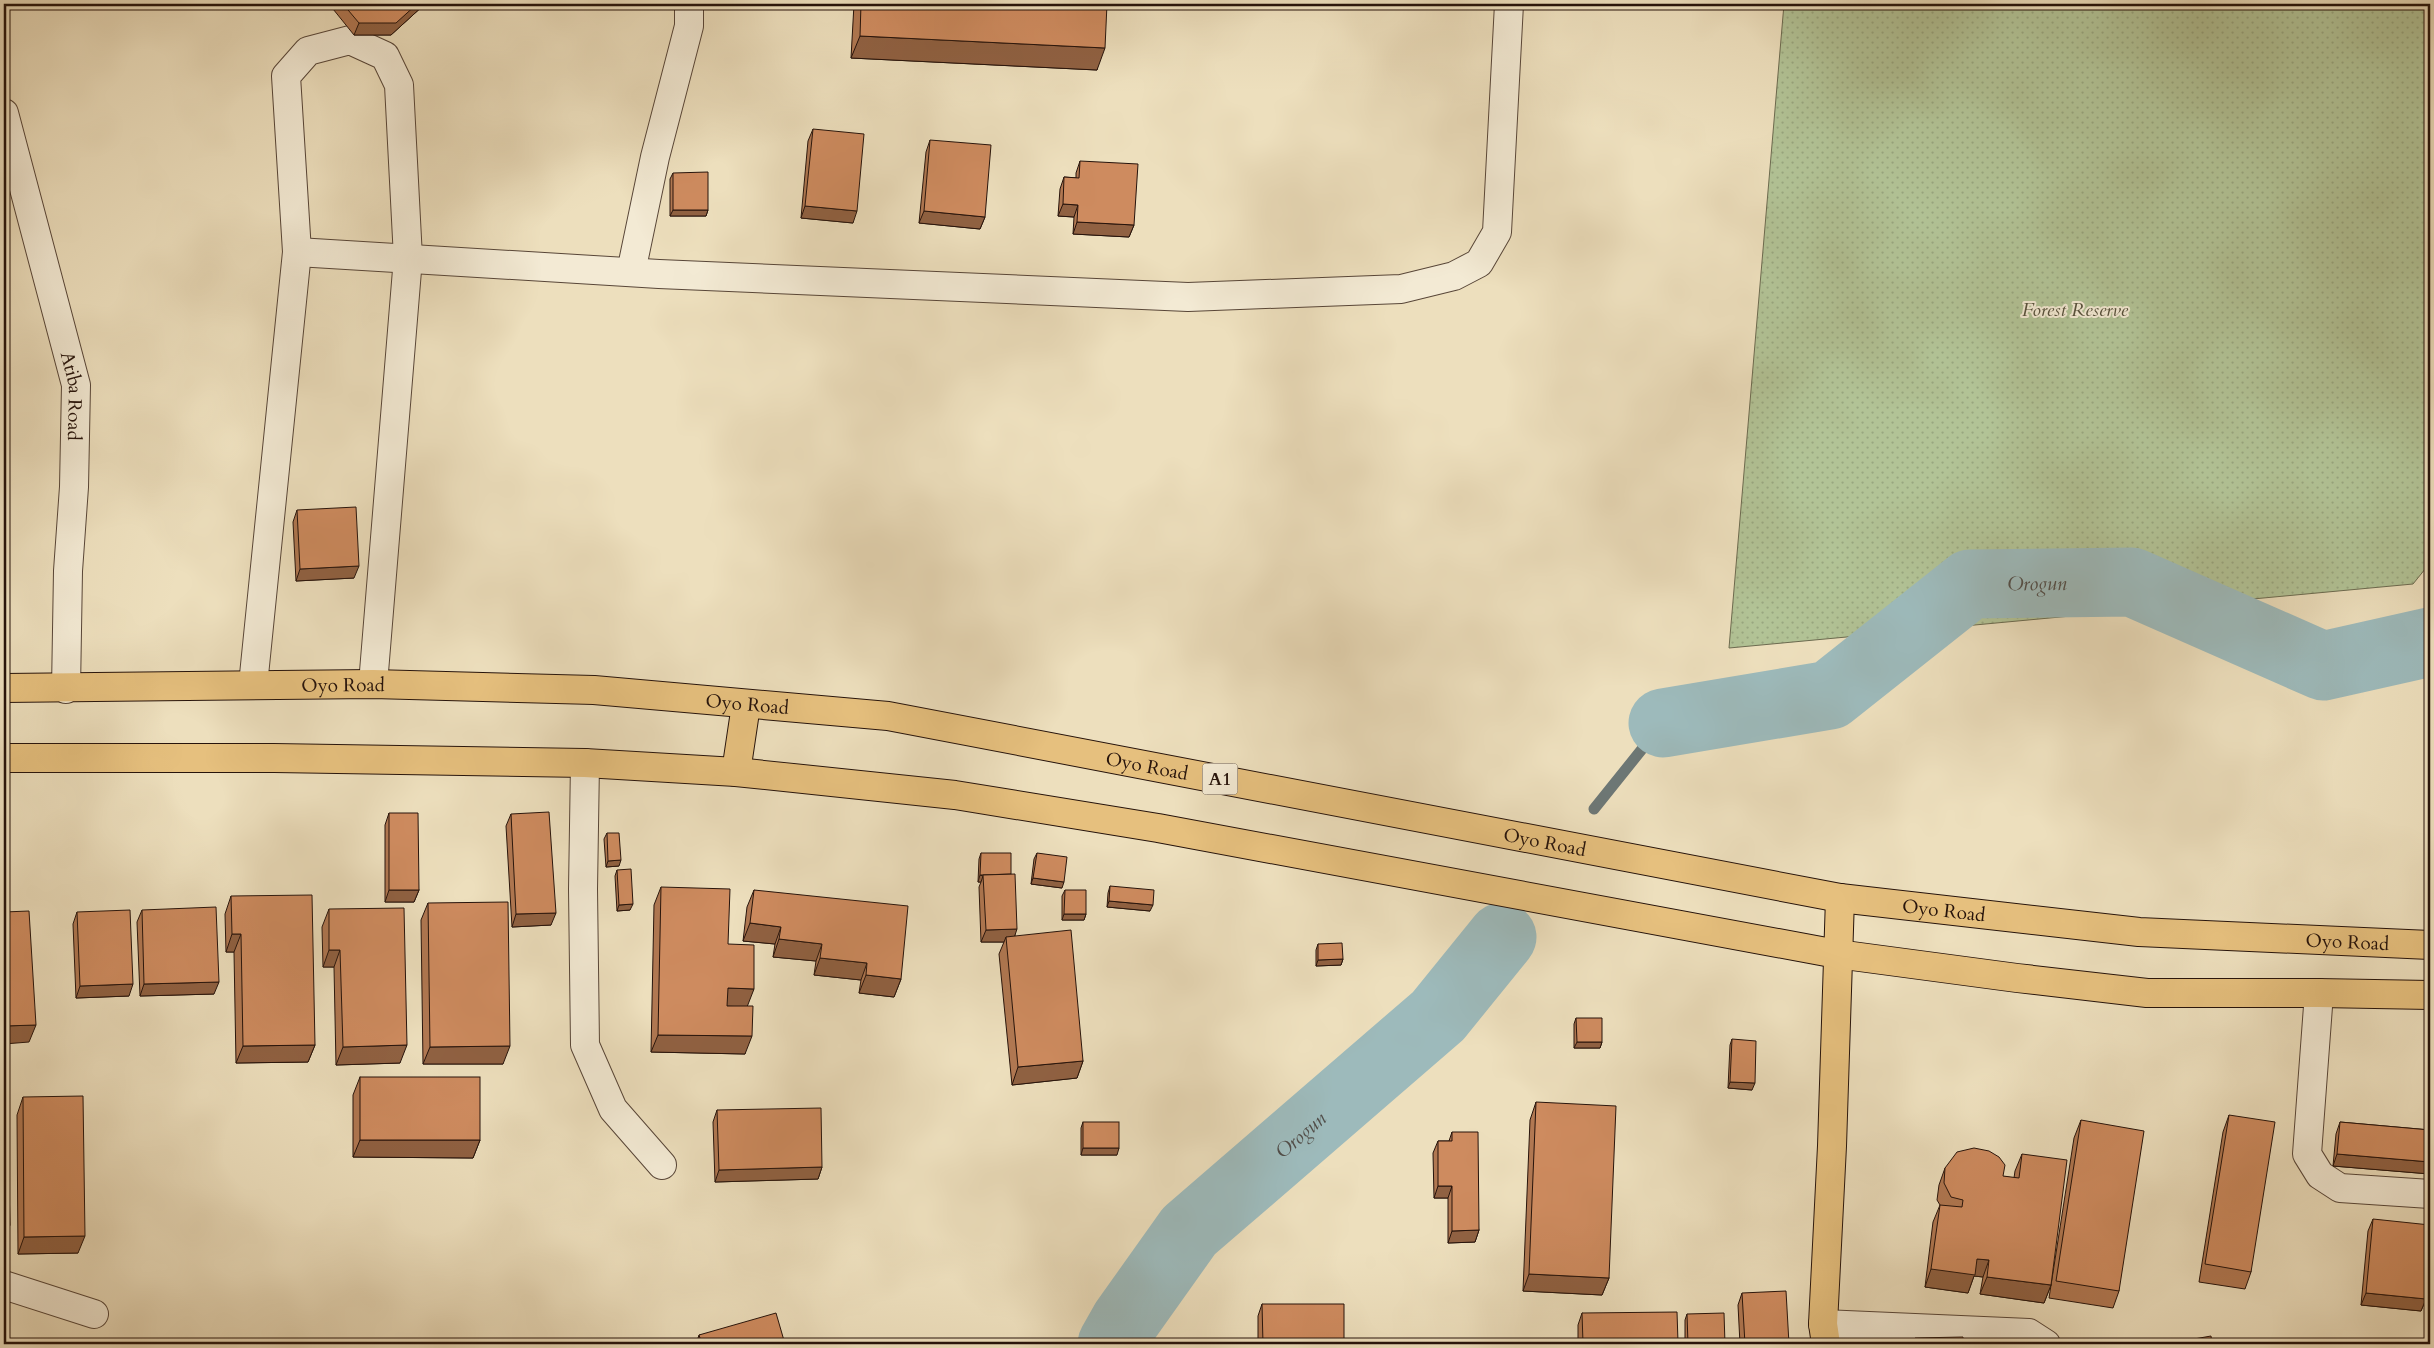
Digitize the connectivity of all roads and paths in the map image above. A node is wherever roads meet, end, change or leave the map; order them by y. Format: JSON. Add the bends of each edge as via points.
{"nodes":[{"id":1,"x":689,"y":4,"type":"edge"},
{"id":2,"x":1509,"y":4,"type":"edge"},
{"id":3,"x":4,"y":113,"type":"edge"},
{"id":4,"x":297,"y":252,"type":"junction"},
{"id":5,"x":408,"y":258,"type":"junction"},
{"id":6,"x":631,"y":272,"type":"junction"},
{"id":7,"x":374,"y":684,"type":"junction"},
{"id":8,"x":253,"y":686,"type":"junction"},
{"id":9,"x":4,"y":688,"type":"edge"},
{"id":10,"x":66,"y":689,"type":"junction"},
{"id":11,"x":746,"y":705,"type":"junction"},
{"id":12,"x":4,"y":758,"type":"edge"},
{"id":13,"x":585,"y":763,"type":"junction"},
{"id":14,"x":736,"y":772,"type":"junction"},
{"id":15,"x":1840,"y":898,"type":"junction"},
{"id":16,"x":2430,"y":945,"type":"edge"},
{"id":17,"x":1837,"y":954,"type":"junction"},
{"id":18,"x":2319,"y":993,"type":"junction"},
{"id":19,"x":2430,"y":996,"type":"edge"},
{"id":20,"x":662,"y":1165,"type":"dead end"},
{"id":21,"x":2430,"y":1194,"type":"edge"},
{"id":22,"x":4,"y":1285,"type":"edge"},
{"id":23,"x":94,"y":1314,"type":"dead end"},
{"id":24,"x":1825,"y":1334,"type":"edge"},
{"id":25,"x":2046,"y":1344,"type":"edge"}],
"edges":[{"from":1,"to":6,"type":"street","via":[[689,26],[655,157]]},
{"from":2,"to":6,"type":"street","via":[[1497,232],[1479,263],[1454,276],[1401,289],[1188,297]]},
{"from":3,"to":10,"type":"street","name":"Atiba Road","via":[[76,385]]},
{"from":4,"to":5,"type":"street"},
{"from":4,"to":5,"type":"street","via":[[286,76],[308,51],[350,40],[385,56],[399,85]]},
{"from":4,"to":8,"type":"street"},
{"from":5,"to":6,"type":"street"},
{"from":5,"to":7,"type":"street"},
{"from":7,"to":8,"type":"main road","name":"Oyo Road","number":"A1"},
{"from":7,"to":11,"type":"main road","name":"Oyo Road","number":"A1","via":[[594,690]]},
{"from":8,"to":10,"type":"main road","name":"Oyo Road","number":"A1"},
{"from":9,"to":10,"type":"main road","name":"Oyo Road","number":"A1"},
{"from":11,"to":14,"type":"main road"},
{"from":11,"to":15,"type":"main road","name":"Oyo Road","number":"A1","via":[[888,716]]},
{"from":12,"to":13,"type":"main road"},
{"from":13,"to":14,"type":"main road"},
{"from":13,"to":20,"type":"street","via":[[585,1045],[613,1109]]},
{"from":14,"to":17,"type":"main road","via":[[954,795],[1158,828]]},
{"from":15,"to":16,"type":"main road","name":"Oyo Road","number":"A1","via":[[2139,932]]},
{"from":15,"to":17,"type":"main road"},
{"from":17,"to":18,"type":"main road","via":[[2147,993]]},
{"from":17,"to":24,"type":"main road"},
{"from":18,"to":19,"type":"main road"},
{"from":18,"to":21,"type":"street","via":[[2307,1154],[2320,1175],[2340,1188]]},
{"from":22,"to":23,"type":"street"},
{"from":24,"to":25,"type":"street","via":[[2029,1333]]}]}
